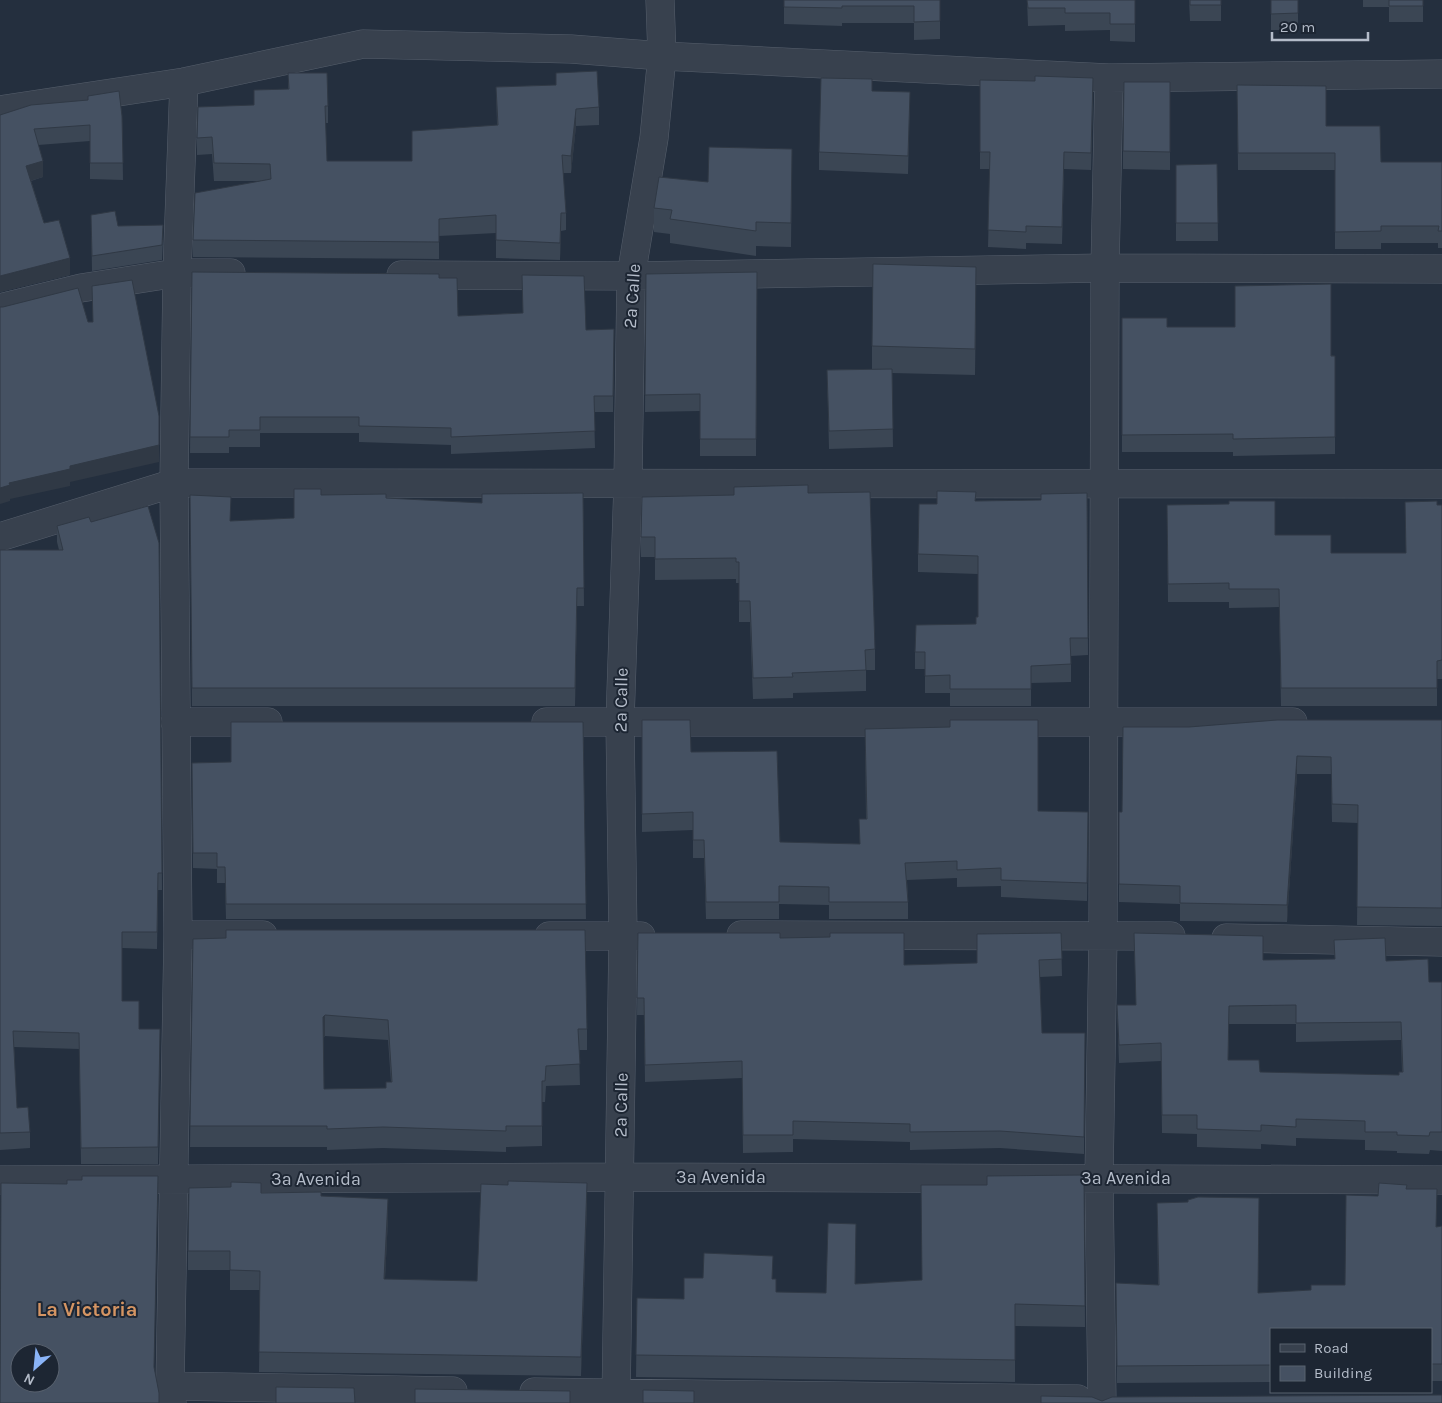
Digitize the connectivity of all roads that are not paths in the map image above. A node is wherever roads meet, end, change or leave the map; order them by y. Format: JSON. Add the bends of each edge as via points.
{"nodes":[{"id":1,"x":660,"y":0,"type":"edge"},
{"id":2,"x":662,"y":56,"type":"junction"},
{"id":3,"x":1442,"y":74,"type":"edge"},
{"id":4,"x":1109,"y":78,"type":"junction"},
{"id":5,"x":184,"y":82,"type":"junction"},
{"id":6,"x":0,"y":110,"type":"edge"},
{"id":7,"x":1105,"y":268,"type":"junction"},
{"id":8,"x":1442,"y":269,"type":"edge"},
{"id":9,"x":177,"y":273,"type":"junction"},
{"id":10,"x":256,"y":274,"type":"edge"},
{"id":11,"x":374,"y":274,"type":"edge"},
{"id":12,"x":631,"y":276,"type":"junction"},
{"id":13,"x":0,"y":308,"type":"edge"},
{"id":14,"x":174,"y":482,"type":"junction"},
{"id":15,"x":628,"y":483,"type":"junction"},
{"id":16,"x":1104,"y":484,"type":"junction"},
{"id":17,"x":1442,"y":484,"type":"edge"},
{"id":18,"x":0,"y":537,"type":"edge"},
{"id":19,"x":1103,"y":721,"type":"junction"},
{"id":20,"x":175,"y":722,"type":"junction"},
{"id":21,"x":294,"y":722,"type":"edge"},
{"id":22,"x":521,"y":722,"type":"edge"},
{"id":23,"x":620,"y":722,"type":"junction"},
{"id":24,"x":1322,"y":722,"type":"edge"},
{"id":25,"x":178,"y":935,"type":"junction"},
{"id":26,"x":287,"y":935,"type":"edge"},
{"id":27,"x":1103,"y":935,"type":"junction"},
{"id":28,"x":524,"y":936,"type":"edge"},
{"id":29,"x":623,"y":936,"type":"junction"},
{"id":30,"x":662,"y":936,"type":"edge"},
{"id":31,"x":711,"y":936,"type":"edge"},
{"id":32,"x":1442,"y":942,"type":"edge"},
{"id":33,"x":620,"y":1177,"type":"junction"},
{"id":34,"x":1098,"y":1178,"type":"junction"},
{"id":35,"x":0,"y":1180,"type":"edge"},
{"id":36,"x":174,"y":1180,"type":"junction"},
{"id":37,"x":1442,"y":1180,"type":"edge"},
{"id":38,"x":478,"y":1392,"type":"edge"},
{"id":39,"x":507,"y":1392,"type":"edge"},
{"id":40,"x":171,"y":1395,"type":"edge"},
{"id":41,"x":616,"y":1398,"type":"edge"},
{"id":42,"x":1131,"y":1399,"type":"edge"},
{"id":43,"x":1102,"y":1401,"type":"edge"}],
"edges":[{"from":1,"to":2,"type":"street","name":"2a Calle"},
{"from":2,"to":4,"type":"street"},
{"from":2,"to":5,"type":"street","via":[[571,49],[363,44]]},
{"from":2,"to":12,"type":"street","name":"2a Calle","via":[[654,138]]},
{"from":3,"to":4,"type":"street"},
{"from":4,"to":7,"type":"street"},
{"from":5,"to":6,"type":"street"},
{"from":5,"to":9,"type":"street"},
{"from":7,"to":8,"type":"street"},
{"from":7,"to":12,"type":"street"},
{"from":7,"to":16,"type":"street"},
{"from":9,"to":10,"type":"street"},
{"from":9,"to":13,"type":"street","via":[[81,288]]},
{"from":9,"to":14,"type":"street"},
{"from":11,"to":12,"type":"street"},
{"from":12,"to":15,"type":"street","name":"2a Calle"},
{"from":14,"to":15,"type":"street"},
{"from":14,"to":18,"type":"street"},
{"from":14,"to":20,"type":"street"},
{"from":15,"to":16,"type":"street"},
{"from":15,"to":23,"type":"street","name":"2a Calle"},
{"from":16,"to":17,"type":"street"},
{"from":16,"to":19,"type":"street"},
{"from":19,"to":23,"type":"street"},
{"from":19,"to":24,"type":"street"},
{"from":19,"to":27,"type":"street"},
{"from":20,"to":21,"type":"street"},
{"from":20,"to":25,"type":"street"},
{"from":22,"to":23,"type":"street"},
{"from":23,"to":29,"type":"street","name":"2a Calle"},
{"from":25,"to":26,"type":"street"},
{"from":25,"to":36,"type":"street"},
{"from":27,"to":31,"type":"street"},
{"from":27,"to":32,"type":"street"},
{"from":27,"to":34,"type":"street"},
{"from":28,"to":29,"type":"street"},
{"from":29,"to":30,"type":"street"},
{"from":29,"to":33,"type":"street","name":"2a Calle"},
{"from":33,"to":34,"type":"street","name":"3a Avenida"},
{"from":33,"to":36,"type":"street","name":"3a Avenida"},
{"from":33,"to":41,"type":"street","name":"2a Calle"},
{"from":34,"to":37,"type":"street","name":"3a Avenida"},
{"from":34,"to":43,"type":"street"},
{"from":35,"to":36,"type":"street","name":"3a Avenida"},
{"from":36,"to":40,"type":"street"},
{"from":38,"to":40,"type":"street"},
{"from":39,"to":41,"type":"street"},
{"from":41,"to":43,"type":"street"},
{"from":42,"to":43,"type":"street"}]}
